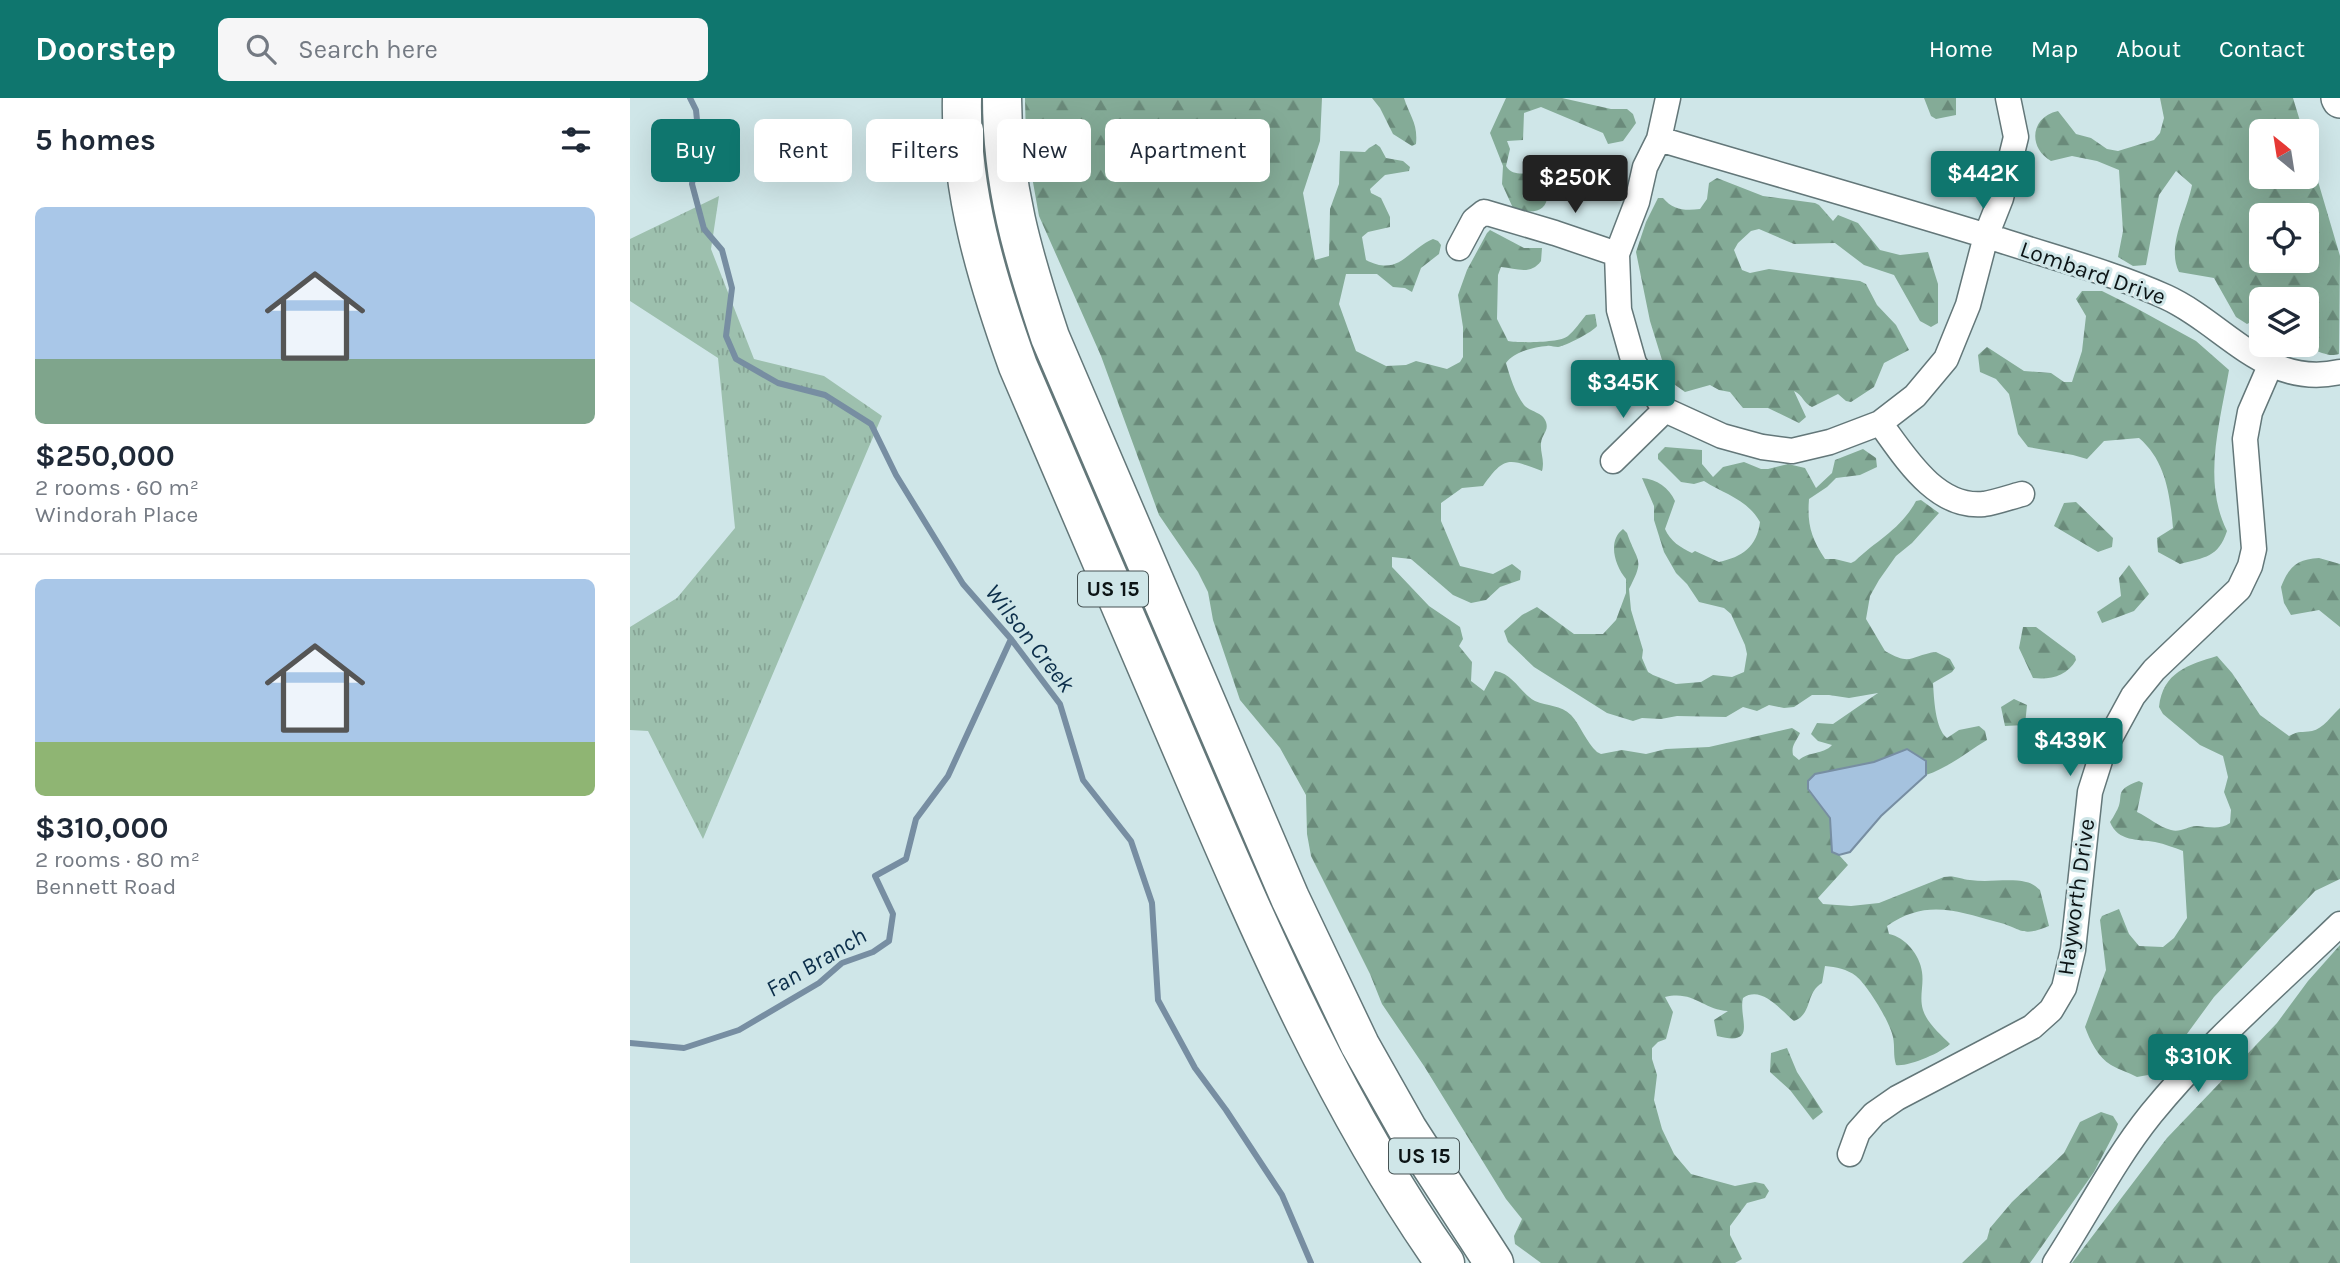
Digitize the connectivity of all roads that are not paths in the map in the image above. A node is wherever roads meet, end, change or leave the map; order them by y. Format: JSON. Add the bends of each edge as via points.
{"nodes":[{"id":1,"x":962,"y":98,"type":"edge"},
{"id":2,"x":1002,"y":98,"type":"edge"},
{"id":3,"x":1668,"y":98,"type":"edge"},
{"id":4,"x":2008,"y":98,"type":"edge"},
{"id":5,"x":1659,"y":139,"type":"junction"},
{"id":6,"x":1986,"y":236,"type":"junction"},
{"id":7,"x":1459,"y":248,"type":"dead end"},
{"id":8,"x":1617,"y":254,"type":"junction"},
{"id":9,"x":2270,"y":366,"type":"junction"},
{"id":10,"x":2340,"y":372,"type":"edge"},
{"id":11,"x":1665,"y":410,"type":"junction"},
{"id":12,"x":1880,"y":424,"type":"junction"},
{"id":13,"x":1613,"y":461,"type":"dead end"},
{"id":14,"x":2022,"y":494,"type":"dead end"},
{"id":15,"x":2340,"y":924,"type":"edge"},
{"id":16,"x":1850,"y":1154,"type":"dead end"},
{"id":17,"x":1445,"y":1263,"type":"edge"},
{"id":18,"x":1494,"y":1263,"type":"edge"},
{"id":19,"x":2055,"y":1263,"type":"edge"}],
"edges":[{"from":1,"to":17,"type":"highway","number":"US 15","via":[[967,181],[978,242],[1018,366],[1258,924],[1324,1062],[1378,1159]]},
{"from":2,"to":18,"type":"highway","number":"US 15","via":[[1010,200],[1050,337],[1290,898],[1360,1045],[1408,1130]]},
{"from":3,"to":5,"type":"street"},
{"from":4,"to":6,"type":"street","via":[[2016,137]]},
{"from":5,"to":6,"type":"street","name":"Lombard Drive"},
{"from":5,"to":8,"type":"street"},
{"from":6,"to":9,"type":"street","name":"Lombard Drive","via":[[2187,307]]},
{"from":6,"to":12,"type":"street","via":[[1968,305],[1945,359],[1915,396]]},
{"from":7,"to":8,"type":"street","via":[[1474,220],[1484,212]]},
{"from":8,"to":11,"type":"street","via":[[1619,310],[1634,363]]},
{"from":9,"to":10,"type":"street","via":[[2304,373]]},
{"from":9,"to":16,"type":"street","name":"Hayworth Drive","via":[[2250,412],[2245,439],[2254,549],[2250,566],[2239,589],[2133,696],[2103,751],[2090,792],[2073,950],[2064,988],[2051,1010],[2032,1027],[1874,1114],[1858,1132]]},
{"from":11,"to":12,"type":"street","via":[[1722,436],[1792,451]]},
{"from":11,"to":13,"type":"street"},
{"from":12,"to":14,"type":"street","via":[[1915,470],[1949,498],[1983,504]]},
{"from":15,"to":19,"type":"street","via":[[2218,1040],[2149,1116]]}]}
